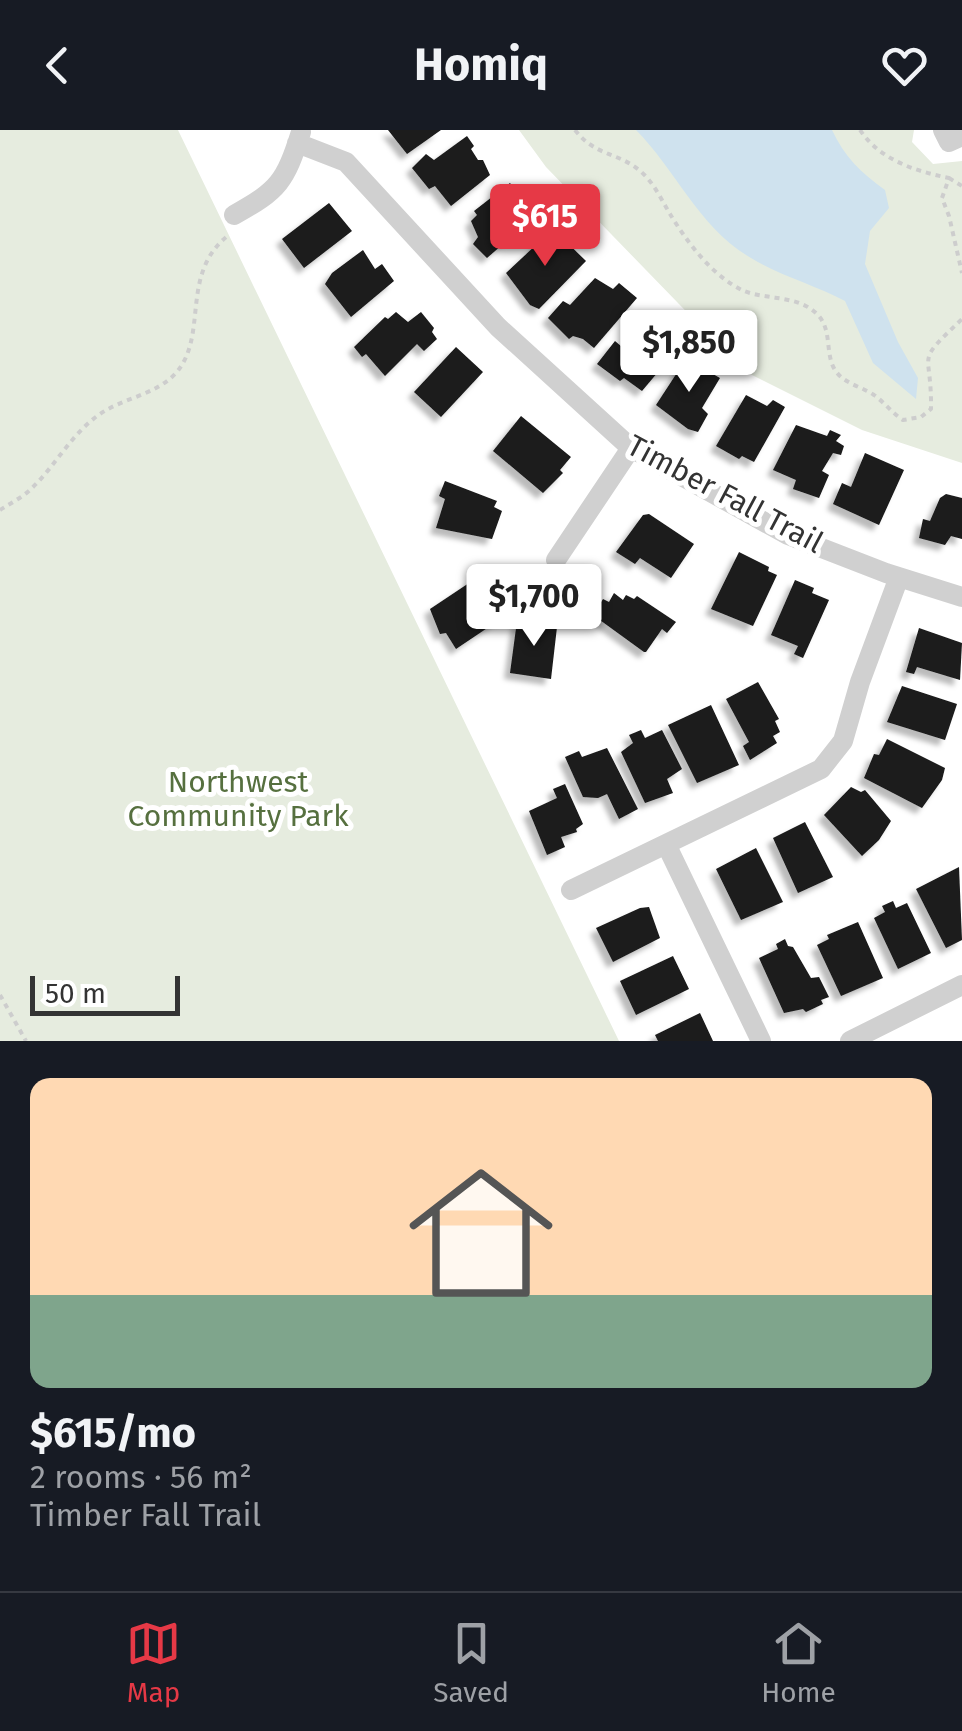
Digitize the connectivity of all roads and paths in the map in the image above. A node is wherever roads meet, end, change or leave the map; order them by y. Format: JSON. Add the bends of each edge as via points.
{"nodes":[{"id":1,"x":575,"y":130,"type":"edge"},
{"id":2,"x":860,"y":130,"type":"edge"},
{"id":3,"x":943,"y":130,"type":"edge"},
{"id":4,"x":300,"y":136,"type":"edge"},
{"id":5,"x":962,"y":136,"type":"edge"},
{"id":6,"x":949,"y":178,"type":"junction"},
{"id":7,"x":962,"y":186,"type":"edge"},
{"id":8,"x":235,"y":222,"type":"joint"},
{"id":9,"x":962,"y":272,"type":"edge"},
{"id":10,"x":962,"y":319,"type":"edge"},
{"id":11,"x":631,"y":448,"type":"junction"},
{"id":12,"x":0,"y":510,"type":"edge"},
{"id":13,"x":556,"y":560,"type":"dead end"},
{"id":14,"x":899,"y":577,"type":"junction"},
{"id":15,"x":962,"y":597,"type":"edge"},
{"id":16,"x":666,"y":844,"type":"junction"},
{"id":17,"x":571,"y":890,"type":"dead end"},
{"id":18,"x":962,"y":985,"type":"edge"},
{"id":19,"x":0,"y":995,"type":"edge"},
{"id":20,"x":26,"y":1041,"type":"edge"},
{"id":21,"x":761,"y":1041,"type":"edge"},
{"id":22,"x":850,"y":1041,"type":"edge"}],
"edges":[{"from":1,"to":10,"type":"path","via":[[596,150],[638,168],[687,241],[724,276],[744,290],[805,304],[820,316],[838,375],[903,420],[932,409],[928,351]]},
{"from":2,"to":6,"type":"path","via":[[900,163]]},
{"from":3,"to":5,"type":"street","via":[[949,142]]},
{"from":4,"to":8,"type":"street","via":[[272,194]]},
{"from":4,"to":11,"type":"street","name":"Timber Fall Trail","via":[[346,162],[498,328]]},
{"from":6,"to":7,"type":"path"},
{"from":6,"to":9,"type":"path","via":[[942,198]]},
{"from":8,"to":12,"type":"path","via":[[209,254],[188,348],[174,374],[98,415],[30,490]]},
{"from":11,"to":13,"type":"street"},
{"from":11,"to":14,"type":"street","name":"Timber Fall Trail","via":[[788,534]]},
{"from":14,"to":15,"type":"street","name":"Timber Fall Trail"},
{"from":14,"to":16,"type":"street","via":[[843,741],[820,769]]},
{"from":16,"to":17,"type":"street"},
{"from":16,"to":21,"type":"street"},
{"from":18,"to":22,"type":"street"},
{"from":19,"to":20,"type":"path"}]}
